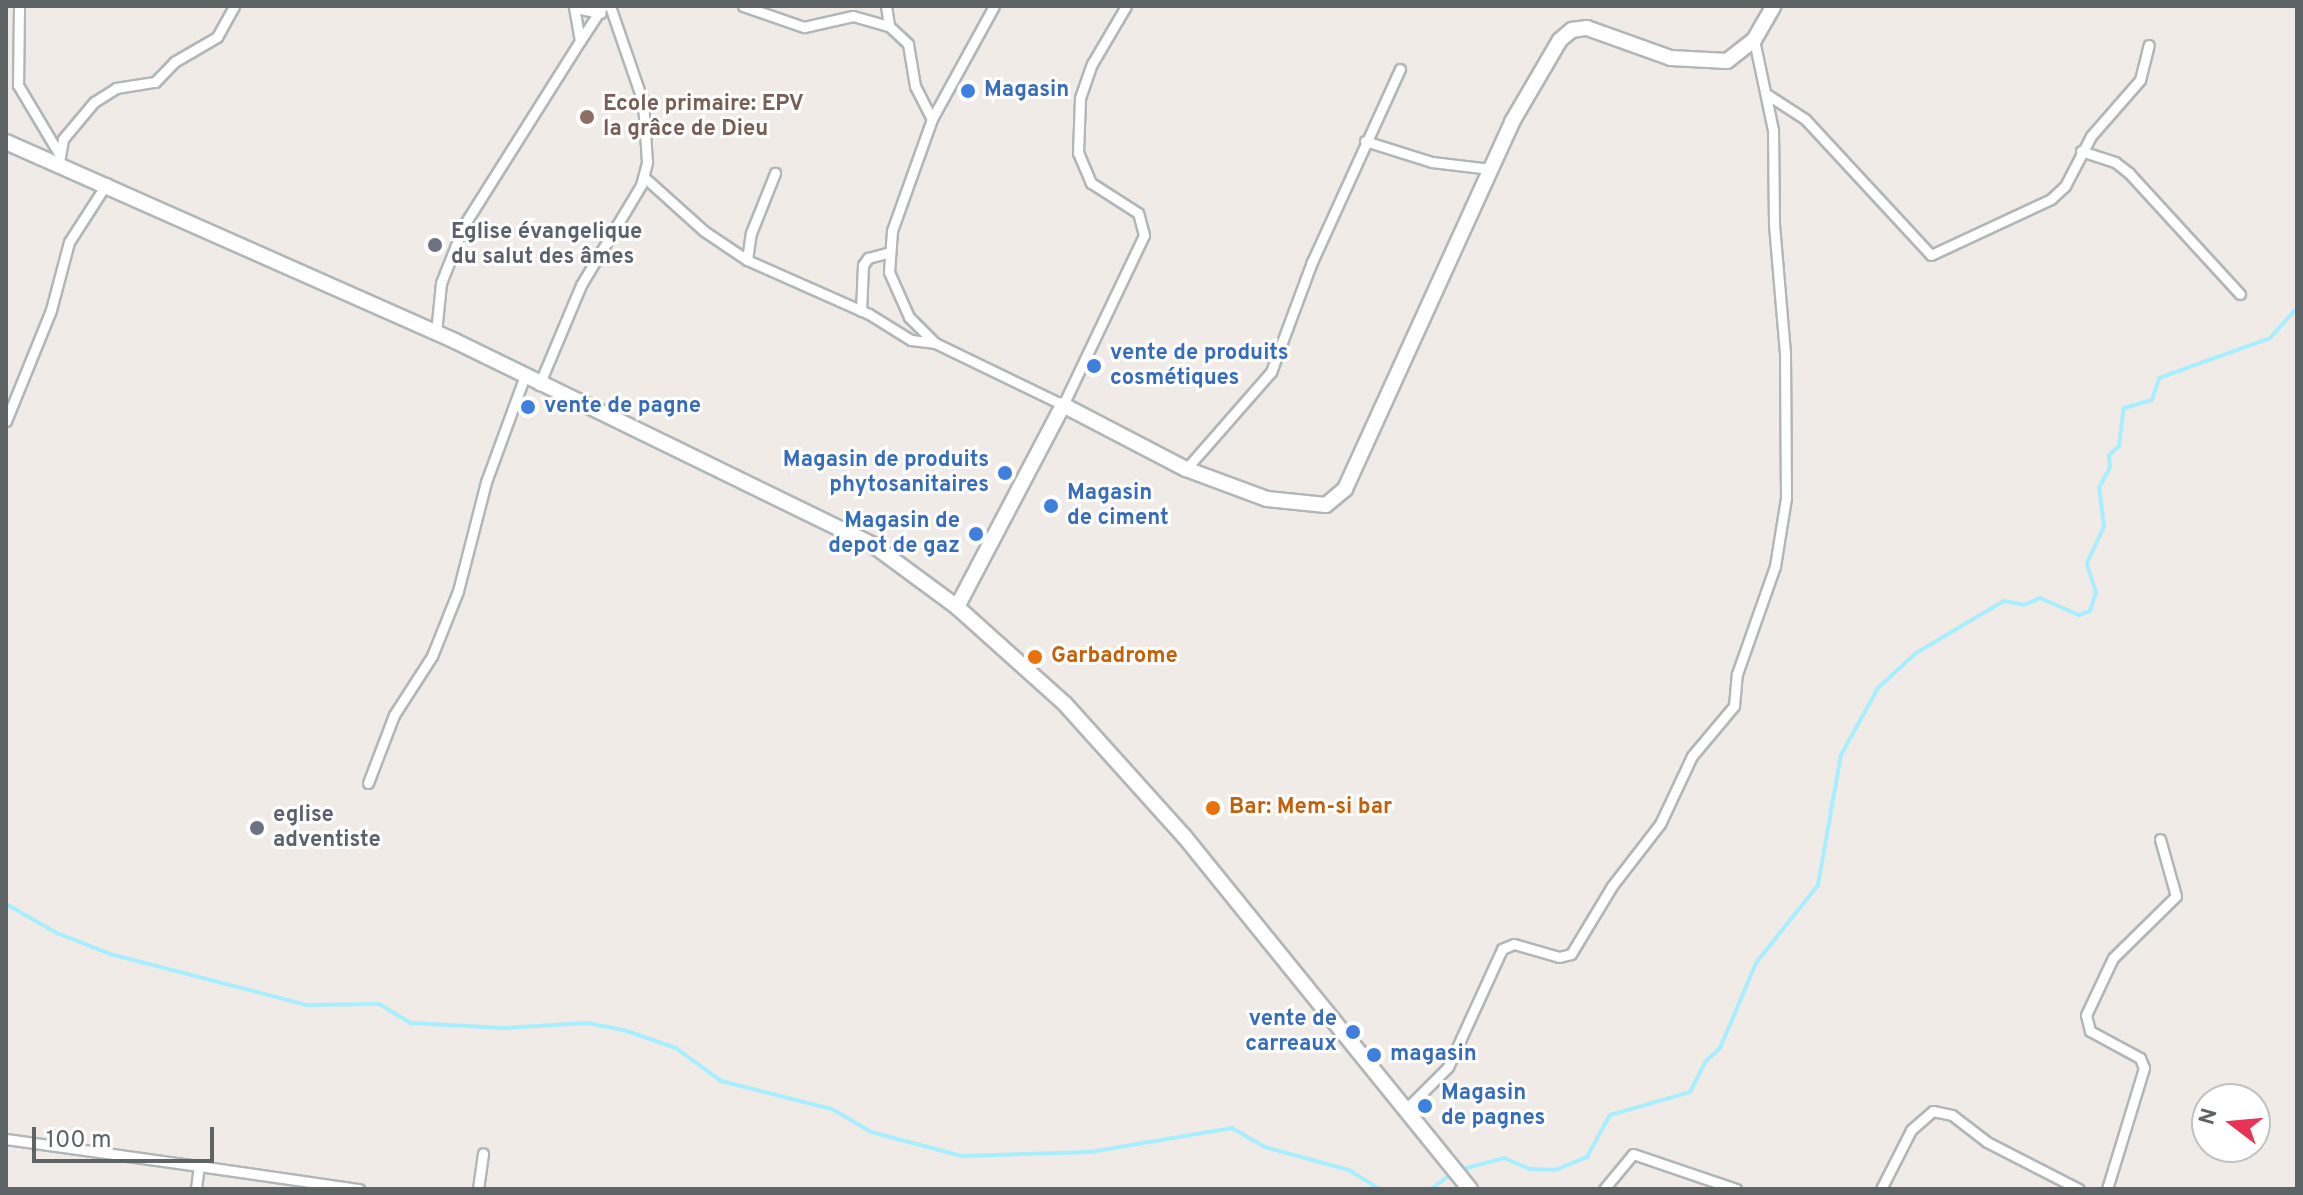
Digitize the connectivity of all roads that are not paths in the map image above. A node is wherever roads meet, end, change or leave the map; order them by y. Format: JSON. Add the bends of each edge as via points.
{"nodes":[{"id":1,"x":19,"y":6,"type":"edge"},
{"id":2,"x":234,"y":6,"type":"edge"},
{"id":3,"x":610,"y":6,"type":"edge"},
{"id":4,"x":743,"y":6,"type":"edge"},
{"id":5,"x":886,"y":6,"type":"edge"},
{"id":6,"x":994,"y":6,"type":"edge"},
{"id":7,"x":1126,"y":6,"type":"edge"},
{"id":8,"x":1774,"y":6,"type":"edge"},
{"id":9,"x":574,"y":7,"type":"edge"},
{"id":10,"x":602,"y":9,"type":"edge"},
{"id":11,"x":889,"y":26,"type":"junction"},
{"id":12,"x":1754,"y":40,"type":"junction"},
{"id":13,"x":580,"y":41,"type":"junction"},
{"id":14,"x":2149,"y":45,"type":"dead end"},
{"id":15,"x":1400,"y":69,"type":"dead end"},
{"id":16,"x":1768,"y":95,"type":"junction"},
{"id":17,"x":932,"y":119,"type":"junction"},
{"id":18,"x":1365,"y":141,"type":"junction"},
{"id":19,"x":6,"y":142,"type":"edge"},
{"id":20,"x":2081,"y":151,"type":"junction"},
{"id":21,"x":58,"y":157,"type":"junction"},
{"id":22,"x":1491,"y":169,"type":"junction"},
{"id":23,"x":775,"y":173,"type":"dead end"},
{"id":24,"x":644,"y":177,"type":"junction"},
{"id":25,"x":107,"y":183,"type":"junction"},
{"id":26,"x":887,"y":253,"type":"junction"},
{"id":27,"x":747,"y":260,"type":"junction"},
{"id":28,"x":2240,"y":294,"type":"dead end"},
{"id":29,"x":861,"y":311,"type":"junction"},
{"id":30,"x":909,"y":317,"type":"junction"},
{"id":31,"x":436,"y":333,"type":"junction"},
{"id":32,"x":898,"y":333,"type":"junction"},
{"id":33,"x":935,"y":343,"type":"junction"},
{"id":34,"x":524,"y":378,"type":"junction"},
{"id":35,"x":539,"y":385,"type":"junction"},
{"id":36,"x":1063,"y":405,"type":"junction"},
{"id":37,"x":6,"y":421,"type":"edge"},
{"id":38,"x":1186,"y":469,"type":"junction"},
{"id":39,"x":957,"y":607,"type":"junction"},
{"id":40,"x":368,"y":783,"type":"dead end"},
{"id":41,"x":2160,"y":839,"type":"dead end"},
{"id":42,"x":1405,"y":1110,"type":"junction"},
{"id":43,"x":6,"y":1139,"type":"edge"},
{"id":44,"x":483,"y":1153,"type":"dead end"},
{"id":45,"x":199,"y":1166,"type":"junction"},
{"id":46,"x":196,"y":1189,"type":"edge"},
{"id":47,"x":359,"y":1189,"type":"edge"},
{"id":48,"x":478,"y":1189,"type":"edge"},
{"id":49,"x":1470,"y":1189,"type":"edge"},
{"id":50,"x":1604,"y":1189,"type":"edge"},
{"id":51,"x":1736,"y":1189,"type":"edge"},
{"id":52,"x":1881,"y":1189,"type":"edge"},
{"id":53,"x":2079,"y":1189,"type":"edge"},
{"id":54,"x":2107,"y":1189,"type":"edge"}],
"edges":[{"from":1,"to":21,"type":"street","via":[[18,85]]},
{"from":2,"to":21,"type":"street","via":[[217,37],[199,52],[174,62],[155,82],[116,88],[94,102]]},
{"from":3,"to":24,"type":"street","via":[[643,102]]},
{"from":4,"to":11,"type":"street","via":[[804,27],[853,16]]},
{"from":5,"to":11,"type":"street"},
{"from":6,"to":17,"type":"street"},
{"from":7,"to":36,"type":"street","via":[[1092,64],[1080,98],[1078,153],[1091,183],[1138,213],[1144,235]]},
{"from":8,"to":12,"type":"street"},
{"from":9,"to":10,"type":"street"},
{"from":9,"to":13,"type":"street"},
{"from":10,"to":13,"type":"street"},
{"from":11,"to":17,"type":"street","via":[[908,44],[915,86]]},
{"from":12,"to":16,"type":"street"},
{"from":12,"to":22,"type":"street","via":[[1727,61],[1696,63],[1587,28],[1572,30],[1560,40]]},
{"from":13,"to":31,"type":"street","via":[[464,225],[441,283]]},
{"from":14,"to":20,"type":"street","via":[[2140,80]]},
{"from":15,"to":18,"type":"street"},
{"from":16,"to":20,"type":"street","via":[[1805,119],[1928,255],[2051,199],[2065,186]]},
{"from":16,"to":42,"type":"street","via":[[1785,353],[1786,498],[1775,566],[1737,674],[1734,706],[1692,756],[1660,824],[1612,886],[1571,954],[1559,957],[1514,944],[1502,949],[1448,1067]]},
{"from":17,"to":26,"type":"street"},
{"from":18,"to":22,"type":"street","via":[[1432,162]]},
{"from":18,"to":38,"type":"street","via":[[1271,372]]},
{"from":19,"to":21,"type":"street"},
{"from":20,"to":28,"type":"street","via":[[2115,162],[2129,173]]},
{"from":21,"to":25,"type":"street"},
{"from":22,"to":38,"type":"street","via":[[1345,489],[1326,505],[1310,506],[1267,499]]},
{"from":23,"to":27,"type":"street","via":[[751,233]]},
{"from":24,"to":27,"type":"street","via":[[704,231]]},
{"from":24,"to":35,"type":"street","via":[[581,285]]},
{"from":25,"to":31,"type":"street"},
{"from":25,"to":37,"type":"street","via":[[69,242],[51,310]]},
{"from":26,"to":29,"type":"street","via":[[868,258],[863,265]]},
{"from":26,"to":30,"type":"street","via":[[892,284]]},
{"from":27,"to":29,"type":"street"},
{"from":29,"to":32,"type":"street"},
{"from":30,"to":32,"type":"street"},
{"from":30,"to":33,"type":"street"},
{"from":31,"to":34,"type":"street"},
{"from":32,"to":33,"type":"street"},
{"from":33,"to":36,"type":"street"},
{"from":34,"to":35,"type":"street"},
{"from":34,"to":40,"type":"street","via":[[486,482],[458,591],[432,656],[394,715]]},
{"from":35,"to":39,"type":"street","via":[[873,545]]},
{"from":36,"to":38,"type":"street"},
{"from":36,"to":39,"type":"street"},
{"from":39,"to":42,"type":"street","via":[[1065,704],[1174,825]]},
{"from":41,"to":54,"type":"street","via":[[2176,896],[2113,958],[2086,1015],[2090,1031],[2140,1058],[2144,1068]]},
{"from":42,"to":49,"type":"street"},
{"from":43,"to":45,"type":"street"},
{"from":44,"to":48,"type":"street"},
{"from":45,"to":46,"type":"street"},
{"from":45,"to":47,"type":"street"},
{"from":50,"to":51,"type":"street","via":[[1633,1154]]},
{"from":52,"to":53,"type":"street","via":[[1911,1130],[1933,1111],[1952,1115],[1987,1142]]}]}
